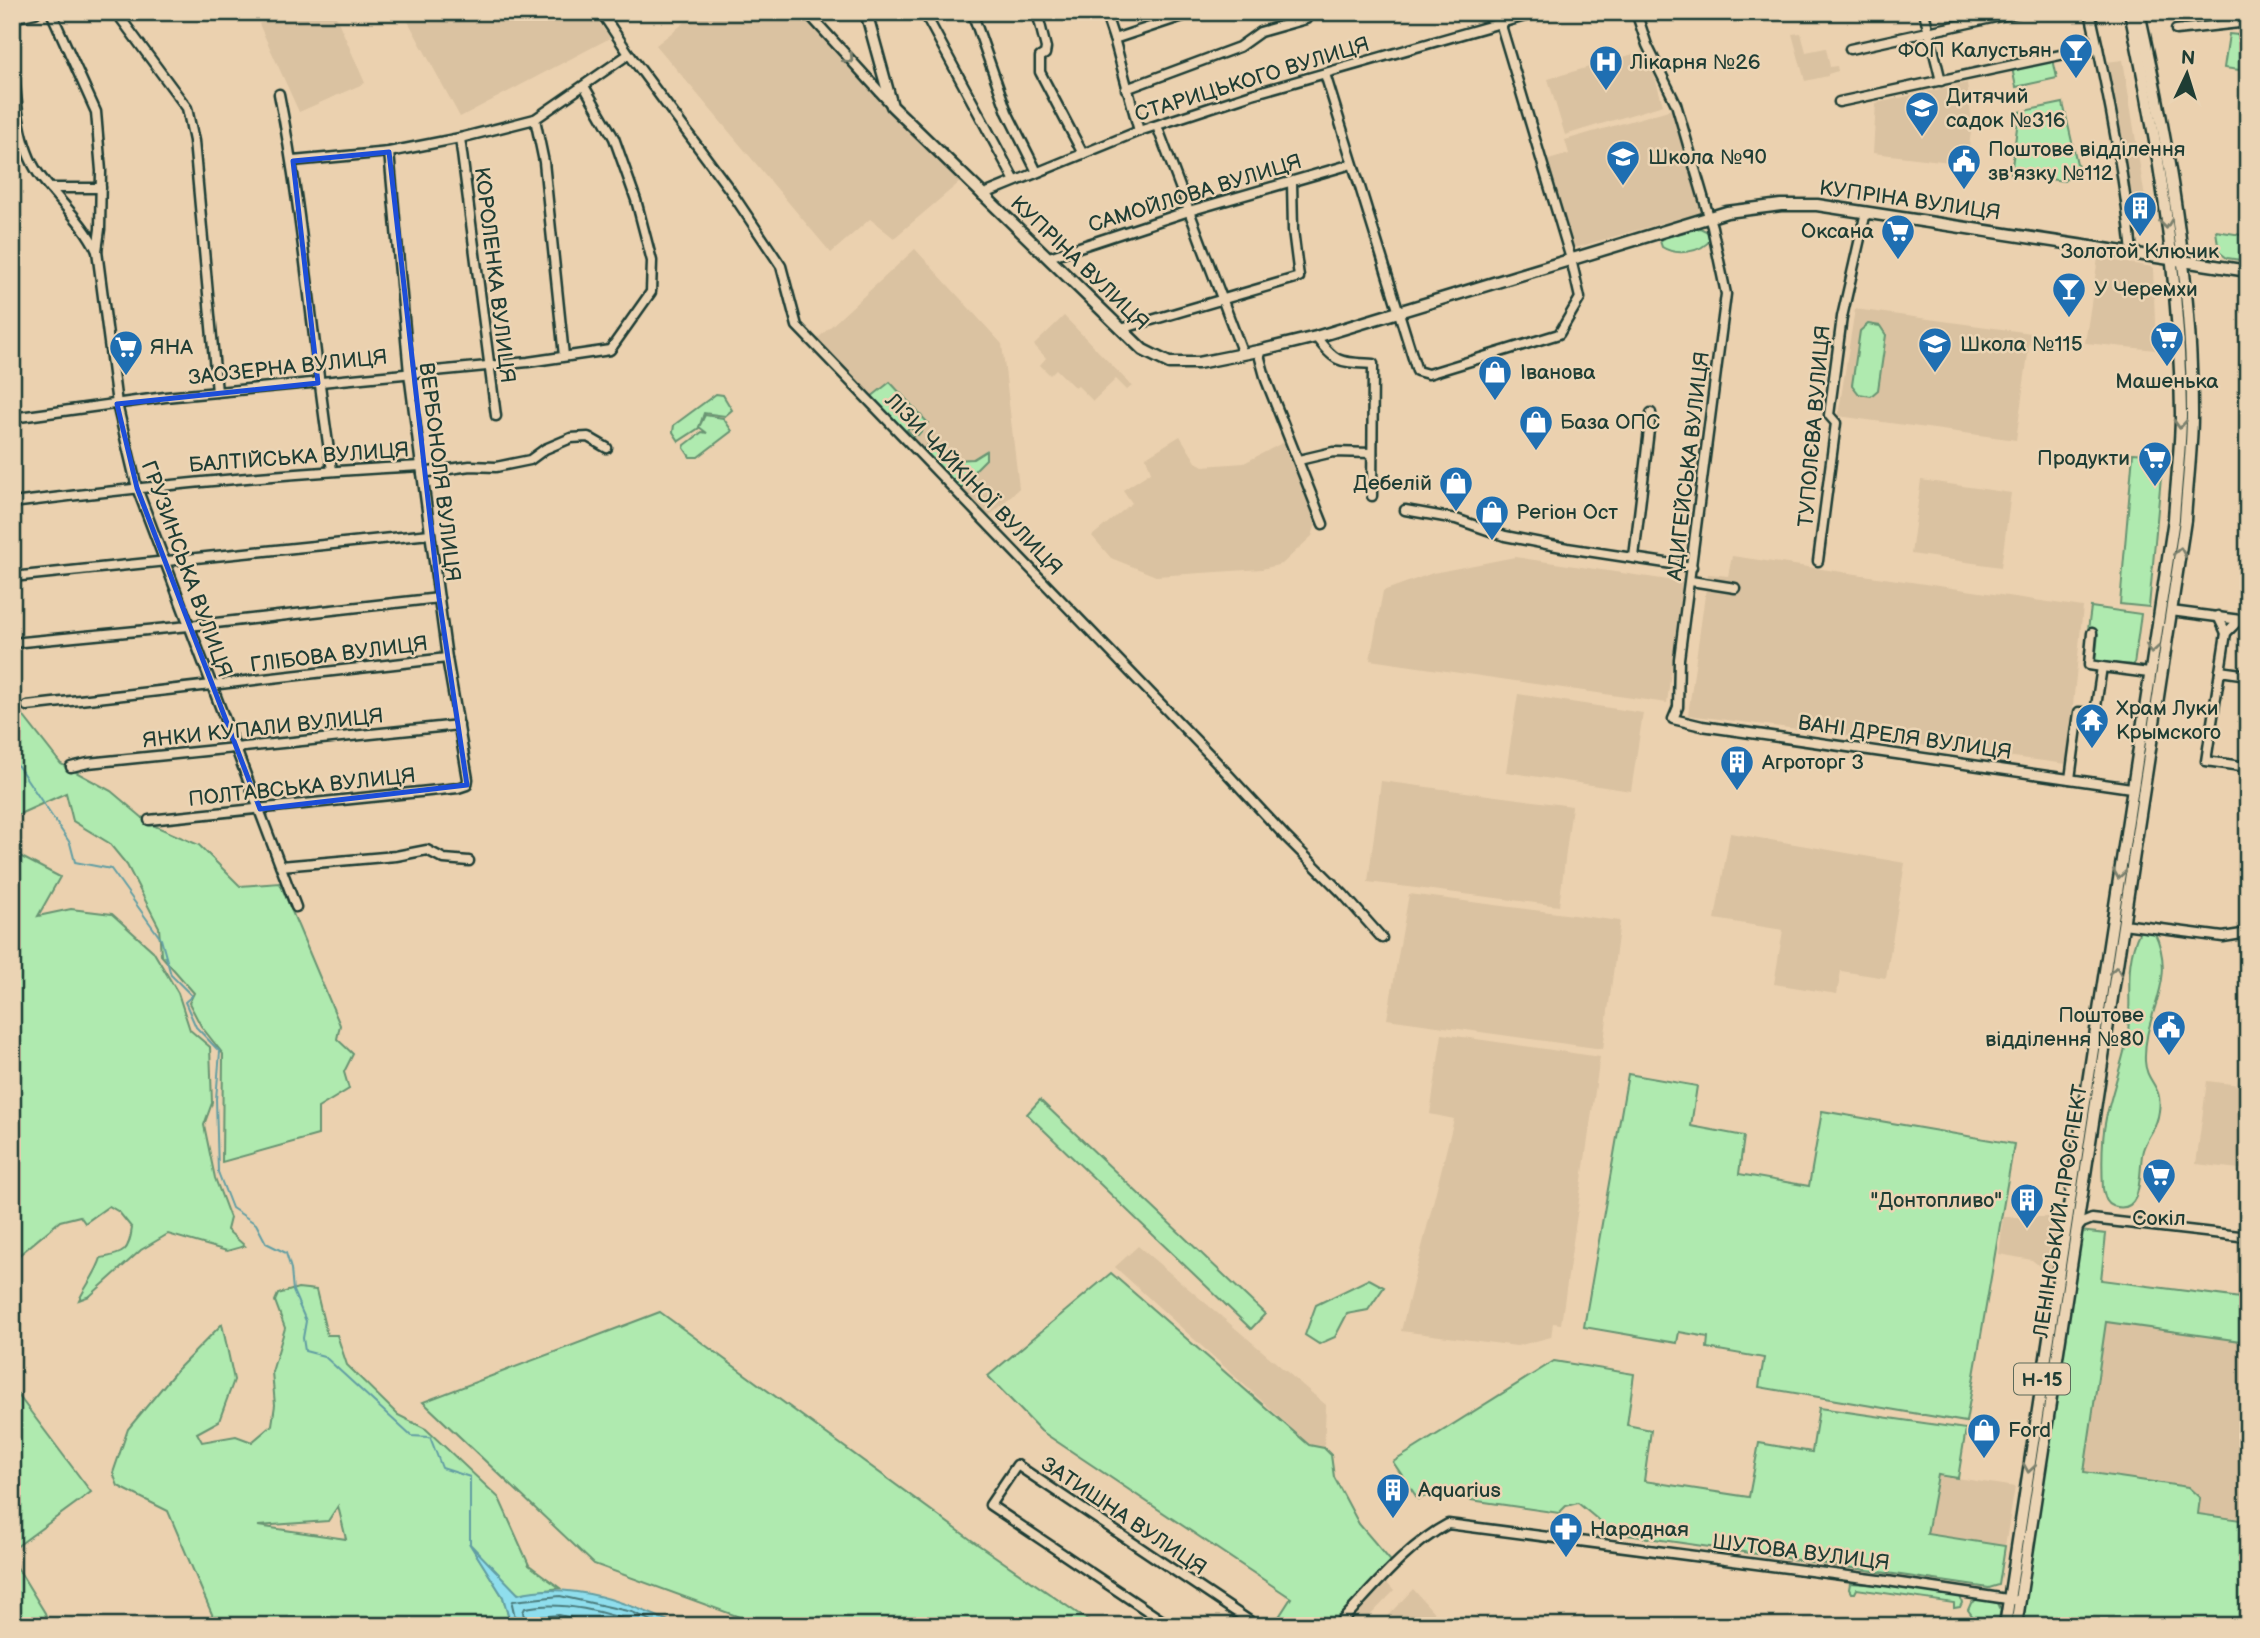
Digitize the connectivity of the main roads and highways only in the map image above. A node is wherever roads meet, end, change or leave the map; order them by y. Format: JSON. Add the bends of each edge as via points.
{"nodes":[{"id":1,"x":35,"y":12,"type":"edge"},
{"id":2,"x":866,"y":12,"type":"edge"},
{"id":3,"x":2130,"y":12,"type":"edge"},
{"id":4,"x":2139,"y":12,"type":"edge"},
{"id":5,"x":12,"y":17,"type":"edge"},
{"id":6,"x":2170,"y":258,"type":"junction"},
{"id":7,"x":2183,"y":261,"type":"junction"},
{"id":8,"x":2248,"y":271,"type":"edge"},
{"id":9,"x":2137,"y":750,"type":"junction"},
{"id":10,"x":2150,"y":751,"type":"junction"},
{"id":11,"x":2127,"y":819,"type":"junction"},
{"id":12,"x":2139,"y":821,"type":"junction"},
{"id":13,"x":2076,"y":1158,"type":"junction"},
{"id":14,"x":2087,"y":1160,"type":"junction"},
{"id":15,"x":2005,"y":1626,"type":"edge"},
{"id":16,"x":2017,"y":1626,"type":"edge"}],
"edges":[{"from":1,"to":5,"type":"main road"},
{"from":2,"to":6,"type":"main road","name":"КУПРІНА ВУЛИЦЯ","via":[[892,106],[1143,350],[1169,363],[1198,363],[1316,337],[1749,208],[1817,205]]},
{"from":3,"to":6,"type":"main road","name":"ЛЕНІНСЬКИЙ ПРОСПЕКТ","number":"Н-15","one_way":true,"via":[[2149,101]]},
{"from":4,"to":7,"type":"main road","name":"ЛЕНІНСЬКИЙ ПРОСПЕКТ","number":"Н-15","via":[[2159,100]]},
{"from":6,"to":7,"type":"main road","name":"КУПРІНА ВУЛИЦЯ"},
{"from":6,"to":9,"type":"main road","name":"ЛЕНІНСЬКИЙ ПРОСПЕКТ","number":"Н-15","one_way":true,"via":[[2181,414],[2174,519]]},
{"from":7,"to":8,"type":"main road","name":"КУПРІНА ВУЛИЦЯ"},
{"from":10,"to":7,"type":"main road","name":"ЛЕНІНСЬКИЙ ПРОСПЕКТ","number":"Н-15","one_way":true,"via":[[2185,520],[2192,414]]},
{"from":9,"to":10,"type":"main road"},
{"from":9,"to":11,"type":"main road","name":"ЛЕНІНСЬКИЙ ПРОСПЕКТ","number":"Н-15"},
{"from":10,"to":12,"type":"main road","name":"ЛЕНІНСЬКИЙ ПРОСПЕКТ","number":"Н-15"},
{"from":11,"to":12,"type":"main road"},
{"from":11,"to":13,"type":"main road","name":"ЛЕНІНСЬКИЙ ПРОСПЕКТ","number":"Н-15","one_way":true},
{"from":14,"to":12,"type":"main road","name":"ЛЕНІНСЬКИЙ ПРОСПЕКТ","number":"Н-15","one_way":true},
{"from":13,"to":14,"type":"main road"},
{"from":13,"to":15,"type":"main road","name":"ЛЕНІНСЬКИЙ ПРОСПЕКТ","number":"Н-15","one_way":true},
{"from":14,"to":16,"type":"main road","name":"ЛЕНІНСЬКИЙ ПРОСПЕКТ","number":"Н-15"}]}
